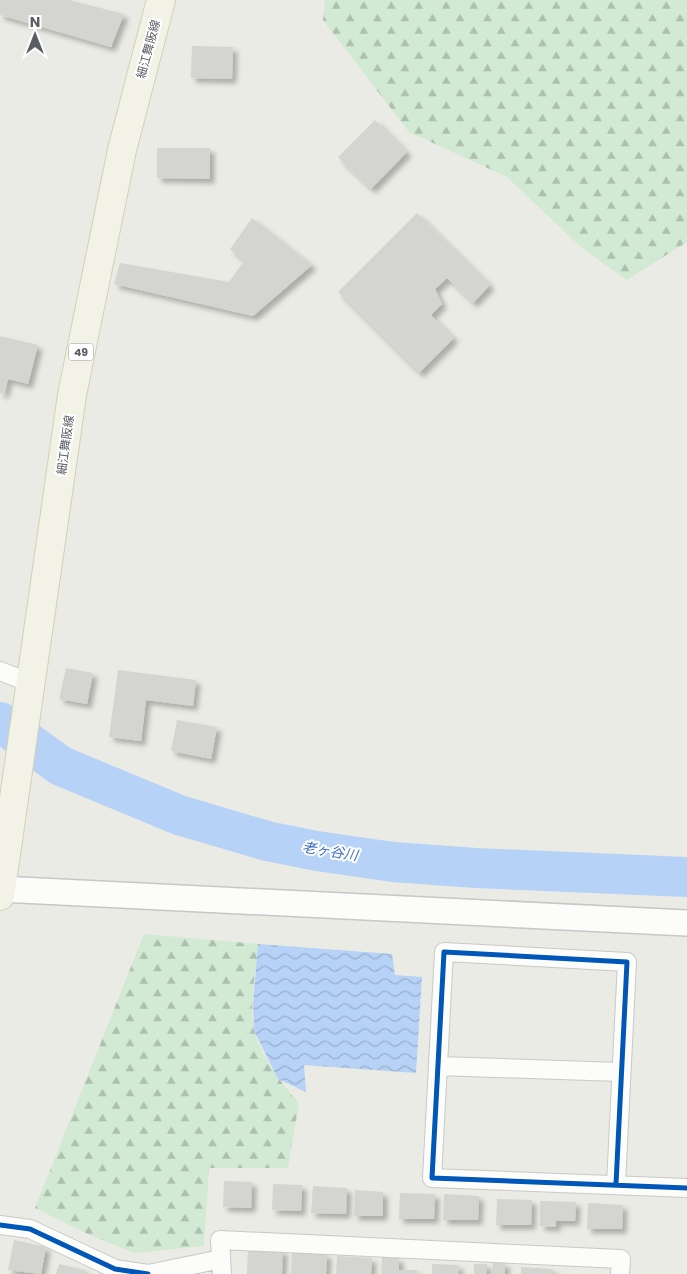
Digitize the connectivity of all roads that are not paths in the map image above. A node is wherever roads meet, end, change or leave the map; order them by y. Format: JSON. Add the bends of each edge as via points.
{"nodes":[{"id":1,"x":161,"y":0,"type":"edge"},
{"id":2,"x":0,"y":671,"type":"edge"},
{"id":3,"x":29,"y":696,"type":"junction"},
{"id":4,"x":0,"y":891,"type":"edge"},
{"id":5,"x":687,"y":923,"type":"edge"},
{"id":6,"x":438,"y":1066,"type":"junction"},
{"id":7,"x":620,"y":1072,"type":"junction"},
{"id":8,"x":616,"y":1184,"type":"junction"},
{"id":9,"x":687,"y":1188,"type":"edge"},
{"id":10,"x":0,"y":1225,"type":"edge"},
{"id":11,"x":222,"y":1266,"type":"edge"},
{"id":12,"x":148,"y":1274,"type":"edge"},
{"id":13,"x":620,"y":1274,"type":"edge"}],
"edges":[{"from":1,"to":3,"type":"main road","name":"細江舞阪線","number":"49","via":[[122,150],[72,395]]},
{"from":2,"to":3,"type":"street"},
{"from":3,"to":4,"type":"main road","name":"細江舞阪線","number":"49"},
{"from":4,"to":5,"type":"street"},
{"from":6,"to":7,"type":"street"},
{"from":6,"to":7,"type":"street","via":[[444,952],[626,962]]},
{"from":6,"to":8,"type":"street","via":[[432,1178]]},
{"from":7,"to":8,"type":"street"},
{"from":8,"to":9,"type":"street"},
{"from":10,"to":12,"type":"street","via":[[30,1230],[115,1269]]},
{"from":11,"to":12,"type":"street"},
{"from":11,"to":13,"type":"street","via":[[220,1240],[621,1259]]}]}
